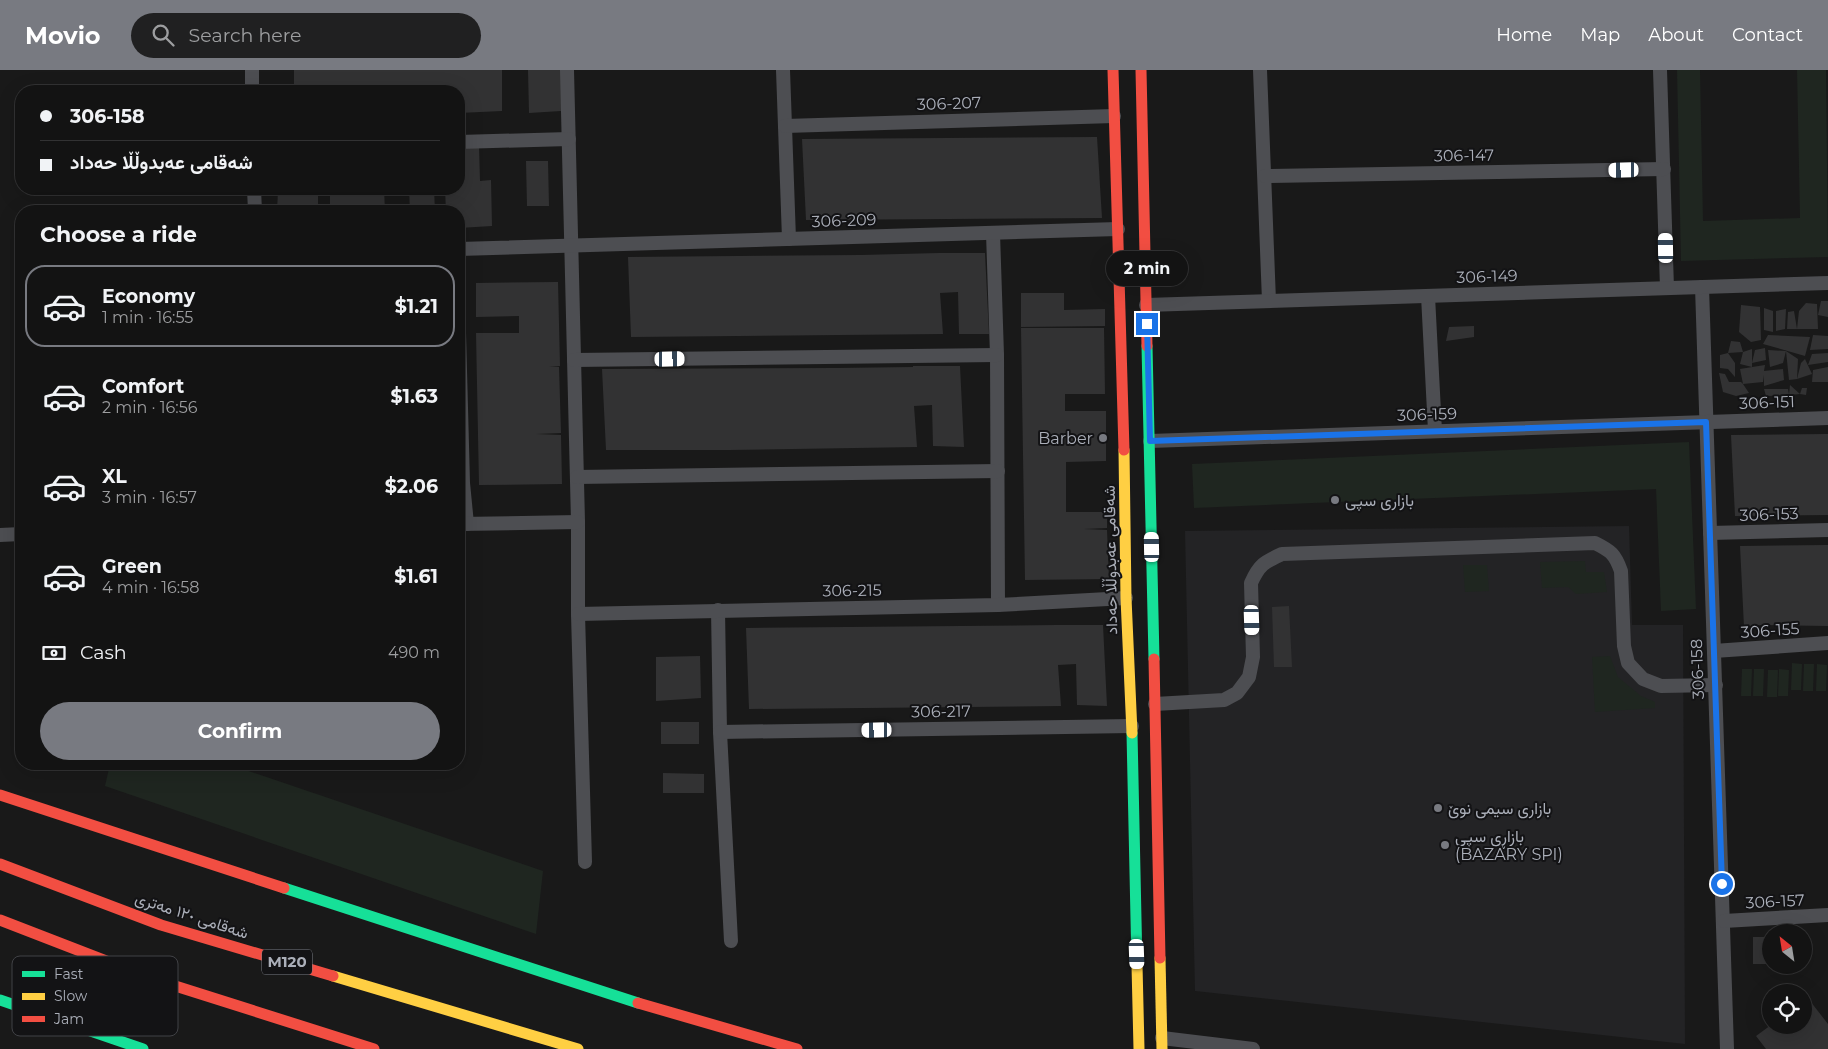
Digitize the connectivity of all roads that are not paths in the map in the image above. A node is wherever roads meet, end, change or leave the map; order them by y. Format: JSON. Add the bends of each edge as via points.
{"nodes":[{"id":1,"x":252,"y":70,"type":"edge"},
{"id":2,"x":567,"y":70,"type":"edge"},
{"id":3,"x":783,"y":70,"type":"edge"},
{"id":4,"x":1113,"y":70,"type":"edge"},
{"id":5,"x":1141,"y":70,"type":"edge"},
{"id":6,"x":1260,"y":70,"type":"edge"},
{"id":7,"x":1660,"y":70,"type":"edge"},
{"id":8,"x":252,"y":85,"type":"edge"},
{"id":9,"x":1114,"y":116,"type":"junction"},
{"id":10,"x":785,"y":126,"type":"junction"},
{"id":11,"x":569,"y":139,"type":"junction"},
{"id":12,"x":465,"y":142,"type":"edge"},
{"id":13,"x":1664,"y":169,"type":"junction"},
{"id":14,"x":1265,"y":176,"type":"junction"},
{"id":15,"x":1118,"y":229,"type":"junction"},
{"id":16,"x":993,"y":233,"type":"junction"},
{"id":17,"x":789,"y":239,"type":"junction"},
{"id":18,"x":571,"y":245,"type":"junction"},
{"id":19,"x":465,"y":249,"type":"edge"},
{"id":20,"x":1828,"y":283,"type":"edge"},
{"id":21,"x":1702,"y":287,"type":"junction"},
{"id":22,"x":1667,"y":288,"type":"junction"},
{"id":23,"x":1428,"y":296,"type":"junction"},
{"id":24,"x":1269,"y":300,"type":"junction"},
{"id":25,"x":1146,"y":305,"type":"junction"},
{"id":26,"x":997,"y":356,"type":"junction"},
{"id":27,"x":574,"y":360,"type":"junction"},
{"id":28,"x":1828,"y":418,"type":"edge"},
{"id":29,"x":1706,"y":422,"type":"junction"},
{"id":30,"x":1435,"y":431,"type":"junction"},
{"id":31,"x":1150,"y":441,"type":"junction"},
{"id":32,"x":998,"y":471,"type":"junction"},
{"id":33,"x":577,"y":477,"type":"junction"},
{"id":34,"x":1138,"y":508,"type":"junction"},
{"id":35,"x":578,"y":522,"type":"junction"},
{"id":36,"x":465,"y":524,"type":"edge"},
{"id":37,"x":1828,"y":530,"type":"edge"},
{"id":38,"x":15,"y":534,"type":"edge"},
{"id":39,"x":1710,"y":534,"type":"junction"},
{"id":40,"x":0,"y":535,"type":"edge"},
{"id":41,"x":1126,"y":598,"type":"junction"},
{"id":42,"x":998,"y":605,"type":"junction"},
{"id":43,"x":718,"y":610,"type":"junction"},
{"id":44,"x":578,"y":614,"type":"junction"},
{"id":45,"x":1828,"y":643,"type":"edge"},
{"id":46,"x":1714,"y":651,"type":"junction"},
{"id":47,"x":1716,"y":685,"type":"junction"},
{"id":48,"x":1155,"y":704,"type":"junction"},
{"id":49,"x":1132,"y":726,"type":"junction"},
{"id":50,"x":720,"y":732,"type":"junction"},
{"id":51,"x":0,"y":795,"type":"edge"},
{"id":52,"x":585,"y":862,"type":"dead end"},
{"id":53,"x":0,"y":864,"type":"edge"},
{"id":54,"x":1828,"y":916,"type":"edge"},
{"id":55,"x":0,"y":920,"type":"edge"},
{"id":56,"x":1724,"y":921,"type":"junction"},
{"id":57,"x":731,"y":941,"type":"dead end"},
{"id":58,"x":93,"y":956,"type":"edge"},
{"id":59,"x":178,"y":987,"type":"edge"},
{"id":60,"x":0,"y":1000,"type":"edge"},
{"id":61,"x":12,"y":1004,"type":"edge"},
{"id":62,"x":105,"y":1036,"type":"edge"},
{"id":63,"x":1162,"y":1043,"type":"edge"},
{"id":64,"x":143,"y":1049,"type":"edge"},
{"id":65,"x":374,"y":1049,"type":"edge"},
{"id":66,"x":578,"y":1049,"type":"edge"},
{"id":67,"x":796,"y":1049,"type":"edge"},
{"id":68,"x":1140,"y":1049,"type":"edge"},
{"id":69,"x":1253,"y":1049,"type":"edge"},
{"id":70,"x":1727,"y":1049,"type":"edge"}],
"edges":[{"from":1,"to":8,"type":"street"},
{"from":2,"to":11,"type":"street"},
{"from":3,"to":10,"type":"street"},
{"from":4,"to":9,"type":"main road","name":"شەقامی عەبدوڵڵا حەداد"},
{"from":5,"to":25,"type":"main road","name":"شەقامی عەبدوڵڵا حەداد"},
{"from":6,"to":14,"type":"street"},
{"from":7,"to":13,"type":"street"},
{"from":9,"to":10,"type":"street","name":"306-207"},
{"from":9,"to":15,"type":"main road","name":"شەقامی عەبدوڵڵا حەداد"},
{"from":10,"to":17,"type":"street"},
{"from":11,"to":12,"type":"street"},
{"from":11,"to":18,"type":"street"},
{"from":13,"to":14,"type":"street","name":"306-147"},
{"from":13,"to":22,"type":"street"},
{"from":14,"to":24,"type":"street"},
{"from":15,"to":16,"type":"street","name":"306-209"},
{"from":15,"to":34,"type":"main road","name":"شەقامی عەبدوڵڵا حەداد"},
{"from":16,"to":17,"type":"street","name":"306-209"},
{"from":16,"to":26,"type":"street"},
{"from":17,"to":18,"type":"street","name":"306-209"},
{"from":18,"to":19,"type":"street","name":"306-209"},
{"from":18,"to":27,"type":"street"},
{"from":20,"to":21,"type":"street","name":"306-149"},
{"from":21,"to":22,"type":"street","name":"306-149"},
{"from":21,"to":29,"type":"street","name":"306-158"},
{"from":22,"to":23,"type":"street","name":"306-149"},
{"from":23,"to":24,"type":"street","name":"306-149"},
{"from":23,"to":30,"type":"street"},
{"from":24,"to":25,"type":"street","name":"306-149"},
{"from":25,"to":31,"type":"main road","name":"شەقامی عەبدوڵڵا حەداد"},
{"from":26,"to":27,"type":"street"},
{"from":26,"to":32,"type":"street"},
{"from":27,"to":33,"type":"street"},
{"from":28,"to":29,"type":"street","name":"306-151"},
{"from":29,"to":30,"type":"street","name":"306-159"},
{"from":29,"to":39,"type":"street","name":"306-158"},
{"from":30,"to":31,"type":"street","name":"306-159"},
{"from":31,"to":34,"type":"main road","name":"شەقامی عەبدوڵڵا حەداد"},
{"from":32,"to":33,"type":"street"},
{"from":32,"to":42,"type":"street"},
{"from":33,"to":35,"type":"street"},
{"from":34,"to":41,"type":"main road","name":"شەقامی عەبدوڵڵا حەداد"},
{"from":34,"to":48,"type":"main road","name":"شەقامی عەبدوڵڵا حەداد"},
{"from":35,"to":36,"type":"street"},
{"from":35,"to":44,"type":"street"},
{"from":37,"to":39,"type":"street","name":"306-153"},
{"from":38,"to":40,"type":"street"},
{"from":39,"to":46,"type":"street","name":"306-158"},
{"from":41,"to":42,"type":"street","name":"306-215"},
{"from":41,"to":49,"type":"main road","name":"شەقامی عەبدوڵڵا حەداد"},
{"from":42,"to":43,"type":"street","name":"306-215"},
{"from":43,"to":44,"type":"street","name":"306-215"},
{"from":43,"to":50,"type":"street"},
{"from":44,"to":52,"type":"street"},
{"from":45,"to":46,"type":"street","name":"306-155"},
{"from":46,"to":47,"type":"street","name":"306-158"},
{"from":47,"to":48,"type":"street","via":[[1661,686],[1643,679],[1628,663],[1624,646],[1621,571],[1611,551],[1595,543],[1282,554],[1264,561],[1250,583],[1253,657],[1249,677],[1237,693],[1224,700]]},
{"from":47,"to":56,"type":"street","name":"306-158"},
{"from":48,"to":63,"type":"main road","name":"شەقامی عەبدوڵڵا حەداد"},
{"from":49,"to":50,"type":"street","name":"306-217"},
{"from":49,"to":68,"type":"main road","name":"شەقامی عەبدوڵڵا حەداد"},
{"from":50,"to":57,"type":"street"},
{"from":51,"to":67,"type":"main road","via":[[658,1010]]},
{"from":53,"to":66,"type":"main road","name":"شەقامی ١٢٠ مەتری","number":"M120","via":[[161,925]]},
{"from":54,"to":56,"type":"street","name":"306-157"},
{"from":55,"to":58,"type":"main road"},
{"from":56,"to":70,"type":"street","name":"306-158"},
{"from":59,"to":65,"type":"main road"},
{"from":60,"to":61,"type":"main road"},
{"from":62,"to":64,"type":"main road"},
{"from":63,"to":69,"type":"street"}]}
